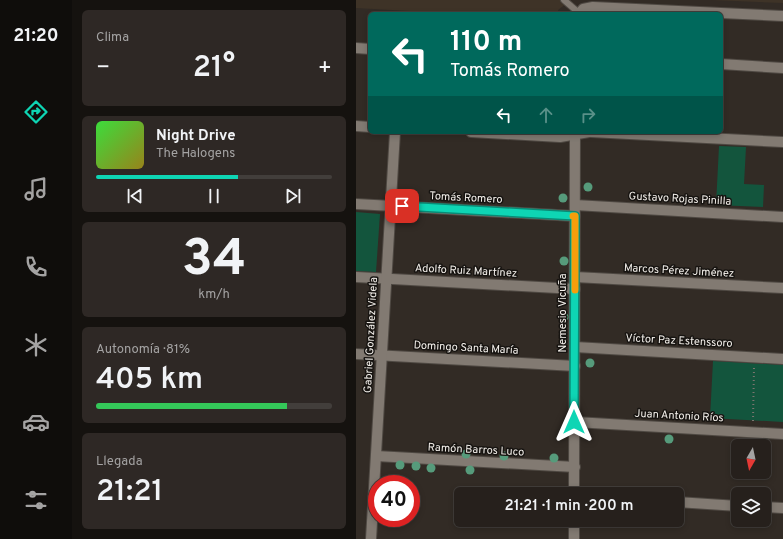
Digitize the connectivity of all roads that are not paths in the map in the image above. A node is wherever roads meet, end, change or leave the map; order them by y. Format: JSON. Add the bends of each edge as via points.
{"nodes":[{"id":1,"x":566,"y":1,"type":"edge"},
{"id":2,"x":578,"y":12,"type":"edge"},
{"id":3,"x":581,"y":12,"type":"edge"},
{"id":4,"x":699,"y":12,"type":"edge"},
{"id":5,"x":723,"y":13,"type":"edge"},
{"id":6,"x":783,"y":16,"type":"edge"},
{"id":7,"x":356,"y":48,"type":"edge"},
{"id":8,"x":368,"y":49,"type":"edge"},
{"id":9,"x":723,"y":64,"type":"edge"},
{"id":10,"x":783,"y":68,"type":"edge"},
{"id":11,"x":356,"y":126,"type":"edge"},
{"id":12,"x":368,"y":127,"type":"edge"},
{"id":13,"x":395,"y":134,"type":"edge"},
{"id":14,"x":507,"y":134,"type":"edge"},
{"id":15,"x":571,"y":134,"type":"edge"},
{"id":16,"x":575,"y":134,"type":"edge"},
{"id":17,"x":629,"y":134,"type":"edge"},
{"id":18,"x":783,"y":142,"type":"edge"},
{"id":19,"x":356,"y":204,"type":"edge"},
{"id":20,"x":575,"y":205,"type":"junction"},
{"id":21,"x":391,"y":206,"type":"junction"},
{"id":22,"x":575,"y":216,"type":"junction"},
{"id":23,"x":783,"y":217,"type":"edge"},
{"id":24,"x":356,"y":276,"type":"edge"},
{"id":25,"x":574,"y":277,"type":"junction"},
{"id":26,"x":387,"y":278,"type":"junction"},
{"id":27,"x":783,"y":288,"type":"edge"},
{"id":28,"x":575,"y":289,"type":"junction"},
{"id":29,"x":575,"y":347,"type":"junction"},
{"id":30,"x":356,"y":354,"type":"edge"},
{"id":31,"x":382,"y":356,"type":"junction"},
{"id":32,"x":783,"y":359,"type":"edge"},
{"id":33,"x":574,"y":366,"type":"junction"},
{"id":34,"x":574,"y":422,"type":"junction"},
{"id":35,"x":783,"y":434,"type":"edge"},
{"id":36,"x":376,"y":456,"type":"junction"},
{"id":37,"x":575,"y":467,"type":"junction"},
{"id":38,"x":574,"y":487,"type":"edge"},
{"id":39,"x":684,"y":502,"type":"edge"},
{"id":40,"x":731,"y":506,"type":"edge"},
{"id":41,"x":771,"y":507,"type":"edge"},
{"id":42,"x":783,"y":508,"type":"edge"},
{"id":43,"x":574,"y":527,"type":"edge"},
{"id":44,"x":371,"y":539,"type":"edge"},
{"id":45,"x":574,"y":539,"type":"edge"}],
"edges":[{"from":1,"to":2,"type":"lane"},
{"from":3,"to":4,"type":"street","via":[[593,7]]},
{"from":5,"to":6,"type":"street"},
{"from":7,"to":8,"type":"street"},
{"from":9,"to":10,"type":"street"},
{"from":11,"to":12,"type":"street"},
{"from":13,"to":21,"type":"street","name":"Gabriel González Videla"},
{"from":14,"to":15,"type":"street","via":[[560,137]]},
{"from":16,"to":20,"type":"street","name":"Nemesio Vicuña"},
{"from":17,"to":18,"type":"street"},
{"from":19,"to":21,"type":"street","name":"Tomás Romero"},
{"from":20,"to":22,"type":"street","name":"Nemesio Vicuña"},
{"from":20,"to":23,"type":"street","name":"Gustavo Rojas Pinilla"},
{"from":21,"to":22,"type":"street","name":"Tomás Romero"},
{"from":21,"to":26,"type":"street","name":"Gabriel González Videla"},
{"from":22,"to":25,"type":"street","name":"Nemesio Vicuña"},
{"from":24,"to":26,"type":"street","name":"Adolfo Ruiz Martínez"},
{"from":25,"to":27,"type":"street","name":"Marcos Pérez Jiménez"},
{"from":25,"to":28,"type":"street","name":"Nemesio Vicuña"},
{"from":26,"to":28,"type":"street","name":"Adolfo Ruiz Martínez"},
{"from":26,"to":31,"type":"street","name":"Gabriel González Videla"},
{"from":28,"to":29,"type":"street","name":"Nemesio Vicuña"},
{"from":29,"to":32,"type":"street","name":"Víctor Paz Estenssoro"},
{"from":29,"to":33,"type":"street","name":"Nemesio Vicuña"},
{"from":30,"to":31,"type":"street","name":"Domingo Santa María"},
{"from":31,"to":33,"type":"street","name":"Domingo Santa María"},
{"from":31,"to":36,"type":"street","name":"Gabriel González Videla"},
{"from":33,"to":34,"type":"street","name":"Nemesio Vicuña"},
{"from":34,"to":35,"type":"street","name":"Juan Antonio Ríos"},
{"from":34,"to":37,"type":"street","name":"Nemesio Vicuña"},
{"from":36,"to":37,"type":"street","name":"Ramón Barros Luco"},
{"from":36,"to":44,"type":"street","name":"Gabriel González Videla"},
{"from":37,"to":38,"type":"street","name":"Nemesio Vicuña"},
{"from":39,"to":40,"type":"street"},
{"from":41,"to":42,"type":"street"},
{"from":43,"to":45,"type":"street"}]}
